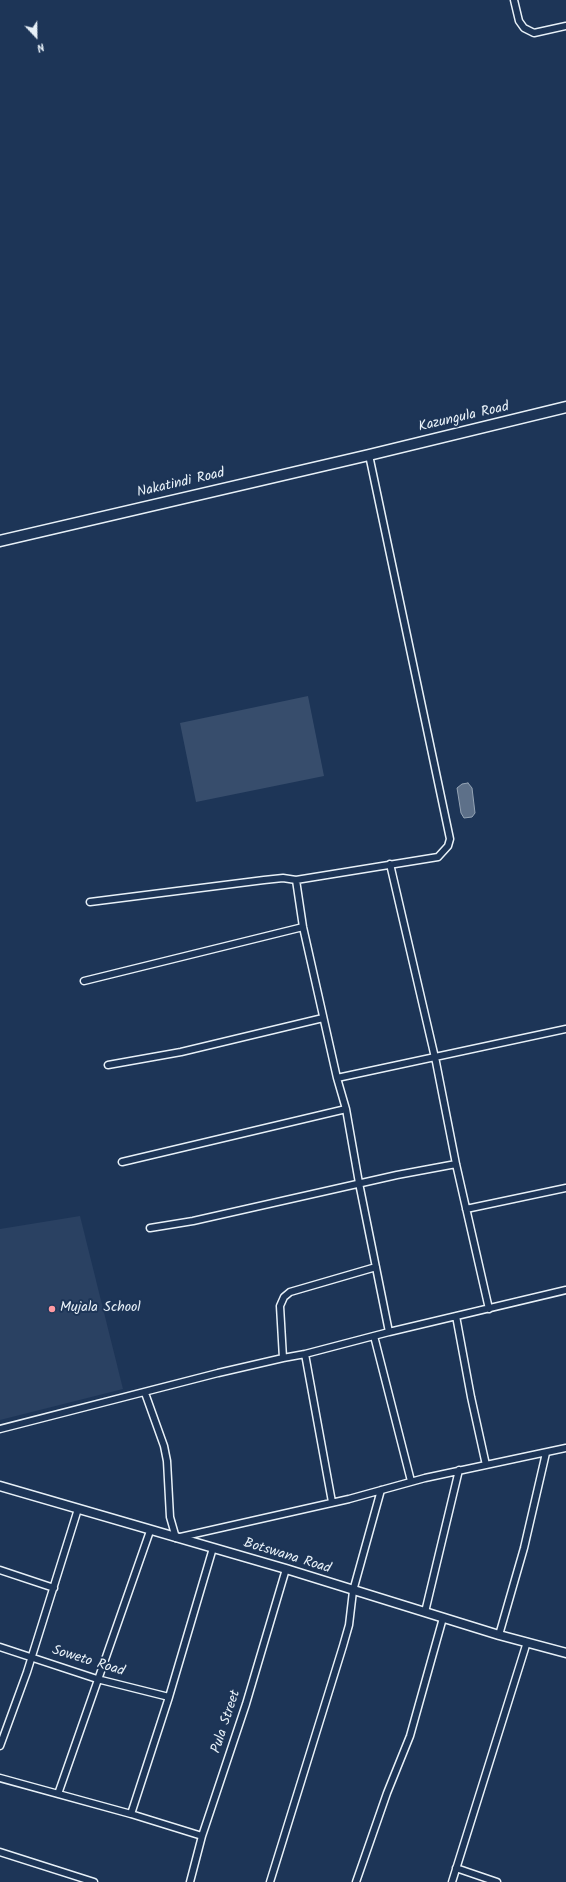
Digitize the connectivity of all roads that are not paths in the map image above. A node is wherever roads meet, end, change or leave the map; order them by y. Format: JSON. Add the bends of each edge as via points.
{"nodes":[{"id":1,"x":514,"y":0,"type":"edge"},
{"id":2,"x":566,"y":26,"type":"edge"},
{"id":3,"x":566,"y":407,"type":"edge"},
{"id":4,"x":369,"y":455,"type":"junction"},
{"id":5,"x":0,"y":541,"type":"edge"},
{"id":6,"x":390,"y":864,"type":"junction"},
{"id":7,"x":296,"y":880,"type":"junction"},
{"id":8,"x":90,"y":902,"type":"dead end"},
{"id":9,"x":303,"y":927,"type":"junction"},
{"id":10,"x":84,"y":981,"type":"dead end"},
{"id":11,"x":323,"y":1018,"type":"junction"},
{"id":12,"x":566,"y":1028,"type":"edge"},
{"id":13,"x":434,"y":1055,"type":"junction"},
{"id":14,"x":108,"y":1065,"type":"dead end"},
{"id":15,"x":337,"y":1078,"type":"junction"},
{"id":16,"x":346,"y":1110,"type":"junction"},
{"id":17,"x":122,"y":1162,"type":"dead end"},
{"id":18,"x":456,"y":1164,"type":"junction"},
{"id":19,"x":359,"y":1183,"type":"junction"},
{"id":20,"x":566,"y":1188,"type":"edge"},
{"id":21,"x":466,"y":1209,"type":"junction"},
{"id":22,"x":150,"y":1228,"type":"dead end"},
{"id":23,"x":376,"y":1268,"type":"junction"},
{"id":24,"x":566,"y":1290,"type":"edge"},
{"id":25,"x":489,"y":1309,"type":"junction"},
{"id":26,"x":456,"y":1316,"type":"junction"},
{"id":27,"x":388,"y":1332,"type":"junction"},
{"id":28,"x":374,"y":1336,"type":"junction"},
{"id":29,"x":305,"y":1354,"type":"junction"},
{"id":30,"x":283,"y":1358,"type":"junction"},
{"id":31,"x":144,"y":1393,"type":"junction"},
{"id":32,"x":0,"y":1429,"type":"edge"},
{"id":33,"x":566,"y":1448,"type":"edge"},
{"id":34,"x":546,"y":1453,"type":"junction"},
{"id":35,"x":486,"y":1465,"type":"junction"},
{"id":36,"x":459,"y":1470,"type":"junction"},
{"id":37,"x":411,"y":1481,"type":"junction"},
{"id":38,"x":0,"y":1486,"type":"edge"},
{"id":39,"x":381,"y":1490,"type":"junction"},
{"id":40,"x":332,"y":1502,"type":"junction"},
{"id":41,"x":78,"y":1508,"type":"junction"},
{"id":42,"x":150,"y":1531,"type":"junction"},
{"id":43,"x":176,"y":1538,"type":"junction"},
{"id":44,"x":213,"y":1548,"type":"junction"},
{"id":45,"x":286,"y":1569,"type":"junction"},
{"id":46,"x":0,"y":1570,"type":"edge"},
{"id":47,"x":54,"y":1588,"type":"junction"},
{"id":48,"x":353,"y":1591,"type":"junction"},
{"id":49,"x":425,"y":1612,"type":"junction"},
{"id":50,"x":443,"y":1618,"type":"junction"},
{"id":51,"x":499,"y":1635,"type":"junction"},
{"id":52,"x":527,"y":1642,"type":"junction"},
{"id":53,"x":0,"y":1647,"type":"edge"},
{"id":54,"x":566,"y":1653,"type":"edge"},
{"id":55,"x":32,"y":1657,"type":"junction"},
{"id":56,"x":97,"y":1679,"type":"junction"},
{"id":57,"x":169,"y":1697,"type":"junction"},
{"id":58,"x":0,"y":1746,"type":"edge"},
{"id":59,"x":0,"y":1778,"type":"edge"},
{"id":60,"x":58,"y":1794,"type":"junction"},
{"id":61,"x":131,"y":1814,"type":"junction"},
{"id":62,"x":202,"y":1836,"type":"junction"},
{"id":63,"x":0,"y":1852,"type":"edge"},
{"id":64,"x":456,"y":1868,"type":"junction"},
{"id":65,"x":94,"y":1882,"type":"edge"},
{"id":66,"x":190,"y":1882,"type":"edge"},
{"id":67,"x":270,"y":1882,"type":"edge"},
{"id":68,"x":356,"y":1882,"type":"edge"},
{"id":69,"x":452,"y":1882,"type":"edge"},
{"id":70,"x":497,"y":1882,"type":"edge"}],
"edges":[{"from":1,"to":2,"type":"street","via":[[519,20],[524,28],[534,33]]},
{"from":3,"to":4,"type":"highway","name":"Kazungula Road"},
{"from":4,"to":5,"type":"highway","name":"Nakatindi Road"},
{"from":4,"to":6,"type":"street","via":[[450,839],[448,846],[438,857]]},
{"from":6,"to":7,"type":"street"},
{"from":6,"to":13,"type":"street"},
{"from":7,"to":8,"type":"street","via":[[277,879]]},
{"from":7,"to":9,"type":"street"},
{"from":9,"to":10,"type":"street"},
{"from":9,"to":11,"type":"street"},
{"from":11,"to":14,"type":"street","via":[[181,1052]]},
{"from":11,"to":15,"type":"street"},
{"from":12,"to":13,"type":"street"},
{"from":13,"to":15,"type":"street"},
{"from":13,"to":18,"type":"street"},
{"from":15,"to":16,"type":"street"},
{"from":16,"to":17,"type":"street"},
{"from":16,"to":19,"type":"street"},
{"from":18,"to":19,"type":"street"},
{"from":18,"to":21,"type":"street"},
{"from":19,"to":22,"type":"street","via":[[194,1221]]},
{"from":19,"to":23,"type":"street"},
{"from":20,"to":21,"type":"street"},
{"from":21,"to":25,"type":"street"},
{"from":23,"to":27,"type":"street"},
{"from":23,"to":30,"type":"street","via":[[290,1292],[284,1297],[280,1306]]},
{"from":24,"to":25,"type":"street"},
{"from":25,"to":26,"type":"street"},
{"from":26,"to":27,"type":"street"},
{"from":26,"to":35,"type":"street"},
{"from":27,"to":28,"type":"street"},
{"from":28,"to":29,"type":"street"},
{"from":28,"to":37,"type":"street"},
{"from":29,"to":30,"type":"street"},
{"from":29,"to":40,"type":"street"},
{"from":30,"to":31,"type":"street"},
{"from":31,"to":32,"type":"street"},
{"from":31,"to":43,"type":"street","via":[[164,1446],[170,1517]]},
{"from":33,"to":34,"type":"street"},
{"from":34,"to":35,"type":"street"},
{"from":34,"to":51,"type":"street","via":[[524,1548]]},
{"from":35,"to":36,"type":"street"},
{"from":36,"to":37,"type":"street"},
{"from":36,"to":49,"type":"street"},
{"from":37,"to":39,"type":"street"},
{"from":38,"to":41,"type":"street","name":"Botswana Road"},
{"from":39,"to":40,"type":"street"},
{"from":39,"to":48,"type":"street"},
{"from":40,"to":43,"type":"street"},
{"from":41,"to":42,"type":"street","name":"Botswana Road"},
{"from":41,"to":47,"type":"street"},
{"from":42,"to":43,"type":"street","name":"Botswana Road"},
{"from":42,"to":56,"type":"street"},
{"from":43,"to":44,"type":"street","name":"Botswana Road"},
{"from":44,"to":45,"type":"street","name":"Botswana Road"},
{"from":44,"to":57,"type":"street"},
{"from":45,"to":48,"type":"street","name":"Botswana Road"},
{"from":45,"to":62,"type":"street","name":"Pula Street","via":[[246,1704]]},
{"from":46,"to":47,"type":"street"},
{"from":47,"to":55,"type":"street"},
{"from":48,"to":49,"type":"street","name":"Botswana Road"},
{"from":48,"to":67,"type":"street","via":[[349,1625]]},
{"from":49,"to":50,"type":"street","name":"Botswana Road"},
{"from":50,"to":51,"type":"street","name":"Botswana Road"},
{"from":50,"to":68,"type":"street","via":[[410,1736]]},
{"from":51,"to":52,"type":"street","name":"Botswana Road"},
{"from":52,"to":54,"type":"street","name":"Botswana Road"},
{"from":52,"to":64,"type":"street"},
{"from":53,"to":55,"type":"street","name":"Soweto Road"},
{"from":55,"to":56,"type":"street","name":"Soweto Road"},
{"from":55,"to":58,"type":"street"},
{"from":56,"to":57,"type":"street","name":"Soweto Road"},
{"from":56,"to":60,"type":"street"},
{"from":57,"to":61,"type":"street"},
{"from":59,"to":60,"type":"street"},
{"from":60,"to":61,"type":"street"},
{"from":61,"to":62,"type":"street"},
{"from":62,"to":66,"type":"street","name":"Pula Street"},
{"from":63,"to":65,"type":"street"},
{"from":64,"to":69,"type":"street"},
{"from":64,"to":70,"type":"street"}]}
